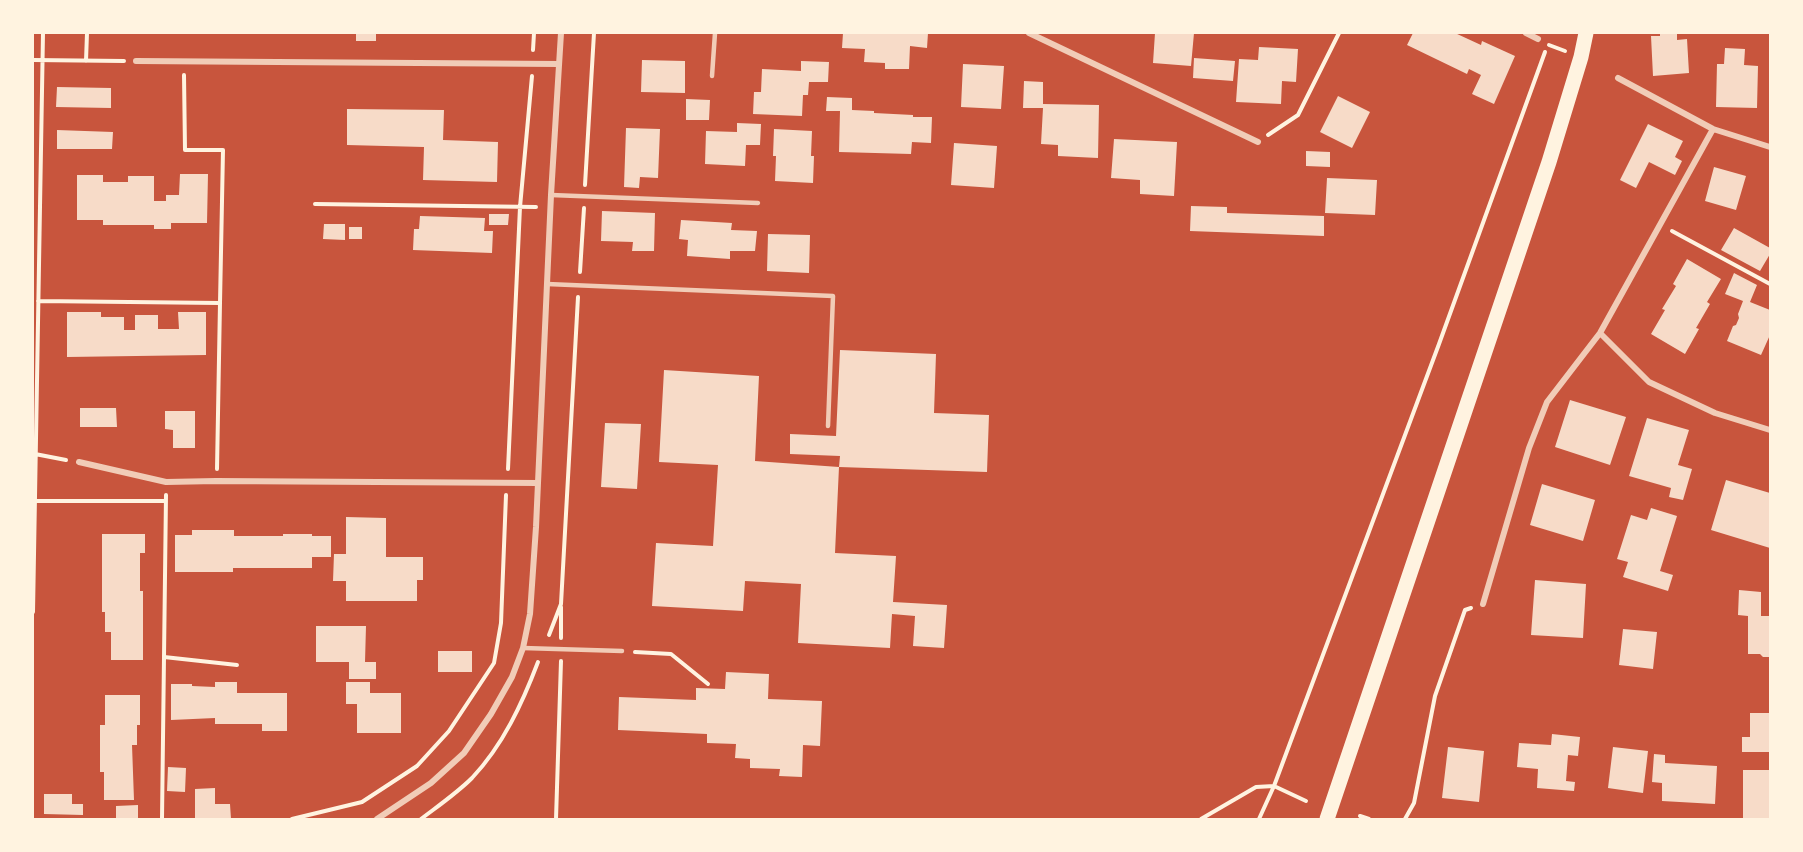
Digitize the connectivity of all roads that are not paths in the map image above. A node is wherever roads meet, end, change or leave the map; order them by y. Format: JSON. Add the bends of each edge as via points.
{"nodes":[{"id":1,"x":561,"y":33,"type":"edge"},
{"id":2,"x":715,"y":33,"type":"edge"},
{"id":3,"x":1029,"y":33,"type":"edge"},
{"id":4,"x":1526,"y":33,"type":"edge"},
{"id":5,"x":1586,"y":33,"type":"edge"},
{"id":6,"x":1538,"y":39,"type":"dead end"},
{"id":7,"x":136,"y":61,"type":"road end"},
{"id":8,"x":559,"y":64,"type":"junction"},
{"id":9,"x":712,"y":76,"type":"dead end"},
{"id":10,"x":1618,"y":78,"type":"dead end"},
{"id":11,"x":1713,"y":129,"type":"junction"},
{"id":12,"x":1258,"y":142,"type":"road end"},
{"id":13,"x":1770,"y":147,"type":"edge"},
{"id":14,"x":551,"y":195,"type":"junction"},
{"id":15,"x":758,"y":203,"type":"dead end"},
{"id":16,"x":547,"y":284,"type":"junction"},
{"id":17,"x":1600,"y":333,"type":"junction"},
{"id":18,"x":828,"y":426,"type":"dead end"},
{"id":19,"x":1770,"y":430,"type":"edge"},
{"id":20,"x":79,"y":462,"type":"road end"},
{"id":21,"x":538,"y":483,"type":"junction"},
{"id":22,"x":1483,"y":604,"type":"road end"},
{"id":23,"x":523,"y":648,"type":"junction"},
{"id":24,"x":622,"y":651,"type":"road end"},
{"id":25,"x":377,"y":819,"type":"edge"},
{"id":26,"x":1327,"y":819,"type":"edge"}],
"edges":[{"from":1,"to":8,"type":"street"},
{"from":2,"to":9,"type":"lane"},
{"from":3,"to":12,"type":"street"},
{"from":4,"to":6,"type":"street"},
{"from":5,"to":26,"type":"main road","via":[[1548,162]]},
{"from":7,"to":8,"type":"street"},
{"from":8,"to":14,"type":"street"},
{"from":10,"to":11,"type":"street"},
{"from":11,"to":13,"type":"street"},
{"from":11,"to":17,"type":"street"},
{"from":14,"to":15,"type":"lane"},
{"from":14,"to":16,"type":"street"},
{"from":16,"to":18,"type":"lane","via":[[833,296]]},
{"from":16,"to":21,"type":"street"},
{"from":17,"to":19,"type":"street","via":[[1649,381],[1716,413]]},
{"from":17,"to":22,"type":"street","via":[[1547,402],[1529,448]]},
{"from":20,"to":21,"type":"street","via":[[165,482]]},
{"from":21,"to":23,"type":"street","via":[[530,614]]},
{"from":23,"to":24,"type":"lane"},
{"from":23,"to":25,"type":"street","via":[[512,677],[464,753],[430,783]]}]}
